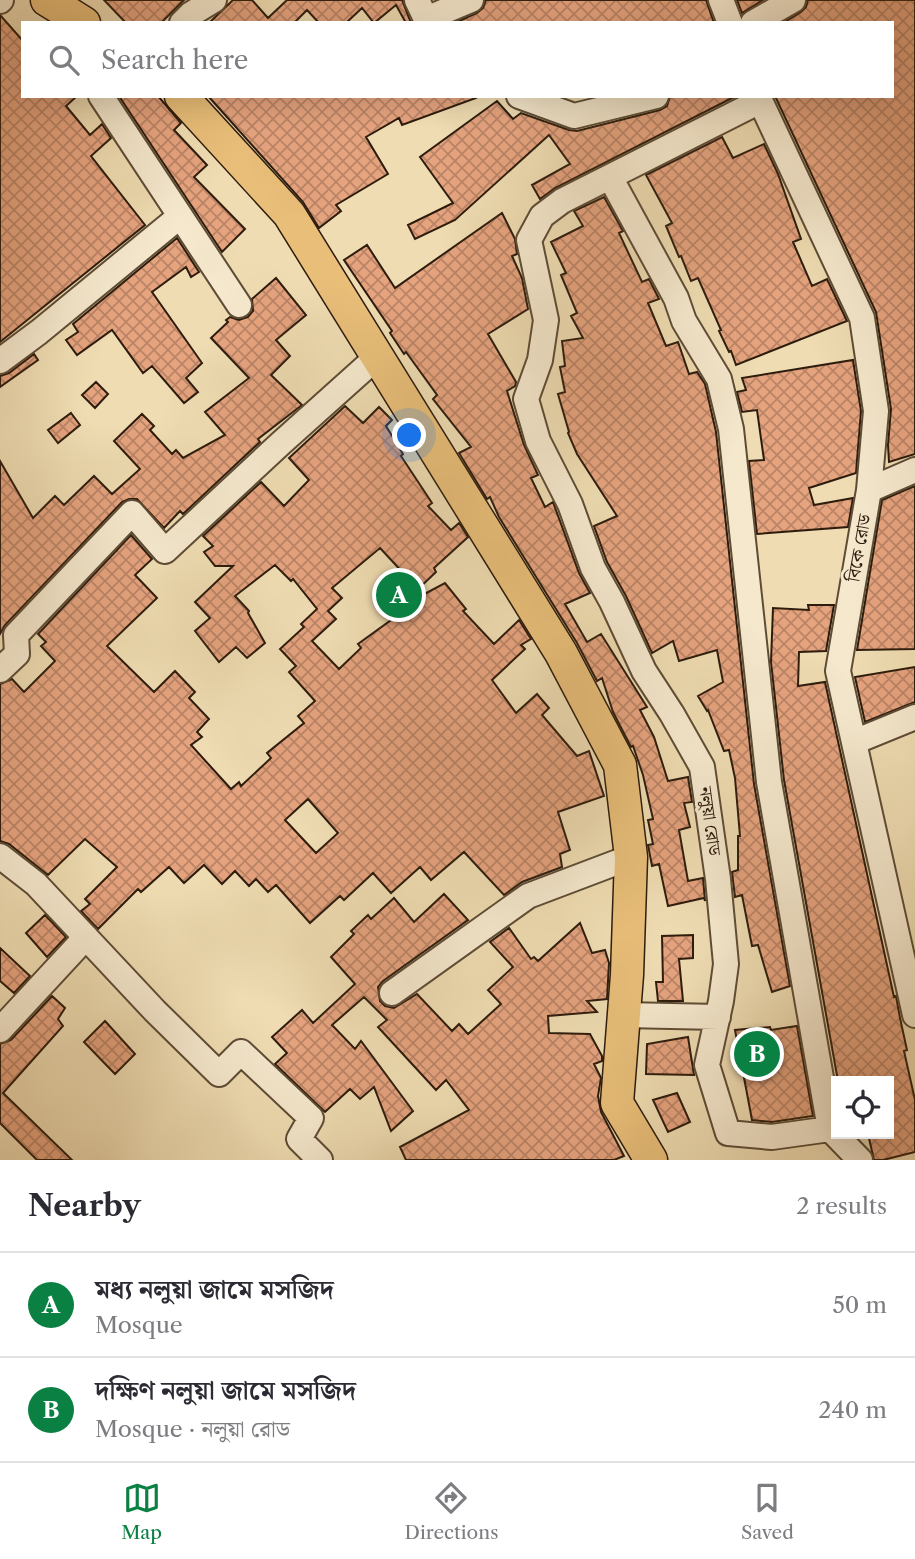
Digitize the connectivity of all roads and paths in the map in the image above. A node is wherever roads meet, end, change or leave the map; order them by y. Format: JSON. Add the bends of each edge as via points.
{"nodes":[{"id":1,"x":214,"y":0,"type":"edge"},
{"id":2,"x":471,"y":0,"type":"edge"},
{"id":3,"x":721,"y":0,"type":"edge"},
{"id":4,"x":793,"y":0,"type":"edge"},
{"id":5,"x":424,"y":14,"type":"edge"},
{"id":6,"x":183,"y":21,"type":"edge"},
{"id":7,"x":729,"y":21,"type":"edge"},
{"id":8,"x":756,"y":21,"type":"edge"},
{"id":9,"x":102,"y":98,"type":"edge"},
{"id":10,"x":183,"y":98,"type":"edge"},
{"id":11,"x":524,"y":98,"type":"edge"},
{"id":12,"x":648,"y":98,"type":"edge"},
{"id":13,"x":759,"y":99,"type":"edge"},
{"id":14,"x":610,"y":177,"type":"junction"},
{"id":15,"x":179,"y":217,"type":"junction"},
{"id":16,"x":239,"y":305,"type":"dead end"},
{"id":17,"x":377,"y":357,"type":"junction"},
{"id":18,"x":0,"y":360,"type":"edge"},
{"id":19,"x":915,"y":470,"type":"edge"},
{"id":20,"x":869,"y":490,"type":"junction"},
{"id":21,"x":0,"y":670,"type":"edge"},
{"id":22,"x":915,"y":717,"type":"edge"},
{"id":23,"x":854,"y":742,"type":"junction"},
{"id":24,"x":0,"y":856,"type":"edge"},
{"id":25,"x":631,"y":857,"type":"junction"},
{"id":26,"x":86,"y":937,"type":"junction"},
{"id":27,"x":392,"y":993,"type":"dead end"},
{"id":28,"x":624,"y":1015,"type":"junction"},
{"id":29,"x":915,"y":1015,"type":"edge"},
{"id":30,"x":718,"y":1017,"type":"junction"},
{"id":31,"x":0,"y":1030,"type":"edge"},
{"id":32,"x":830,"y":1129,"type":"junction"},
{"id":33,"x":320,"y":1160,"type":"edge"},
{"id":34,"x":651,"y":1160,"type":"edge"},
{"id":35,"x":860,"y":1160,"type":"edge"}],
"edges":[{"from":1,"to":6,"type":"street"},
{"from":2,"to":5,"type":"street"},
{"from":3,"to":7,"type":"street"},
{"from":4,"to":8,"type":"street"},
{"from":9,"to":15,"type":"street"},
{"from":10,"to":17,"type":"main road","via":[[289,214]]},
{"from":11,"to":12,"type":"street","via":[[574,116]]},
{"from":13,"to":14,"type":"street"},
{"from":13,"to":20,"type":"street","name":"বিকে রোড","via":[[862,318],[876,411]]},
{"from":14,"to":30,"type":"street","name":"নলুয়া রোড","via":[[542,216],[530,240],[546,320],[540,359],[526,399],[538,441],[570,504],[593,568],[644,671],[702,767],[726,964]]},
{"from":14,"to":32,"type":"street","via":[[719,379],[731,429],[769,782]]},
{"from":15,"to":16,"type":"street"},
{"from":15,"to":18,"type":"street"},
{"from":17,"to":21,"type":"street","via":[[165,551],[132,513],[16,635],[17,654]]},
{"from":17,"to":25,"type":"main road","via":[[561,653],[620,765]]},
{"from":19,"to":20,"type":"street"},
{"from":20,"to":23,"type":"street","name":"বিকে রোড","via":[[838,671]]},
{"from":22,"to":23,"type":"street"},
{"from":23,"to":29,"type":"street","name":"বিকে রোড"},
{"from":24,"to":26,"type":"street","via":[[36,884]]},
{"from":25,"to":27,"type":"street","via":[[528,896]]},
{"from":25,"to":28,"type":"main road"},
{"from":26,"to":31,"type":"street"},
{"from":26,"to":33,"type":"street","via":[[219,1074],[242,1052],[310,1118],[299,1139]]},
{"from":28,"to":30,"type":"street"},
{"from":28,"to":34,"type":"main road","via":[[617,1103]]},
{"from":30,"to":32,"type":"street","name":"নলুয়া রোড","via":[[707,1065],[728,1133],[772,1137]]},
{"from":32,"to":35,"type":"street"}]}
